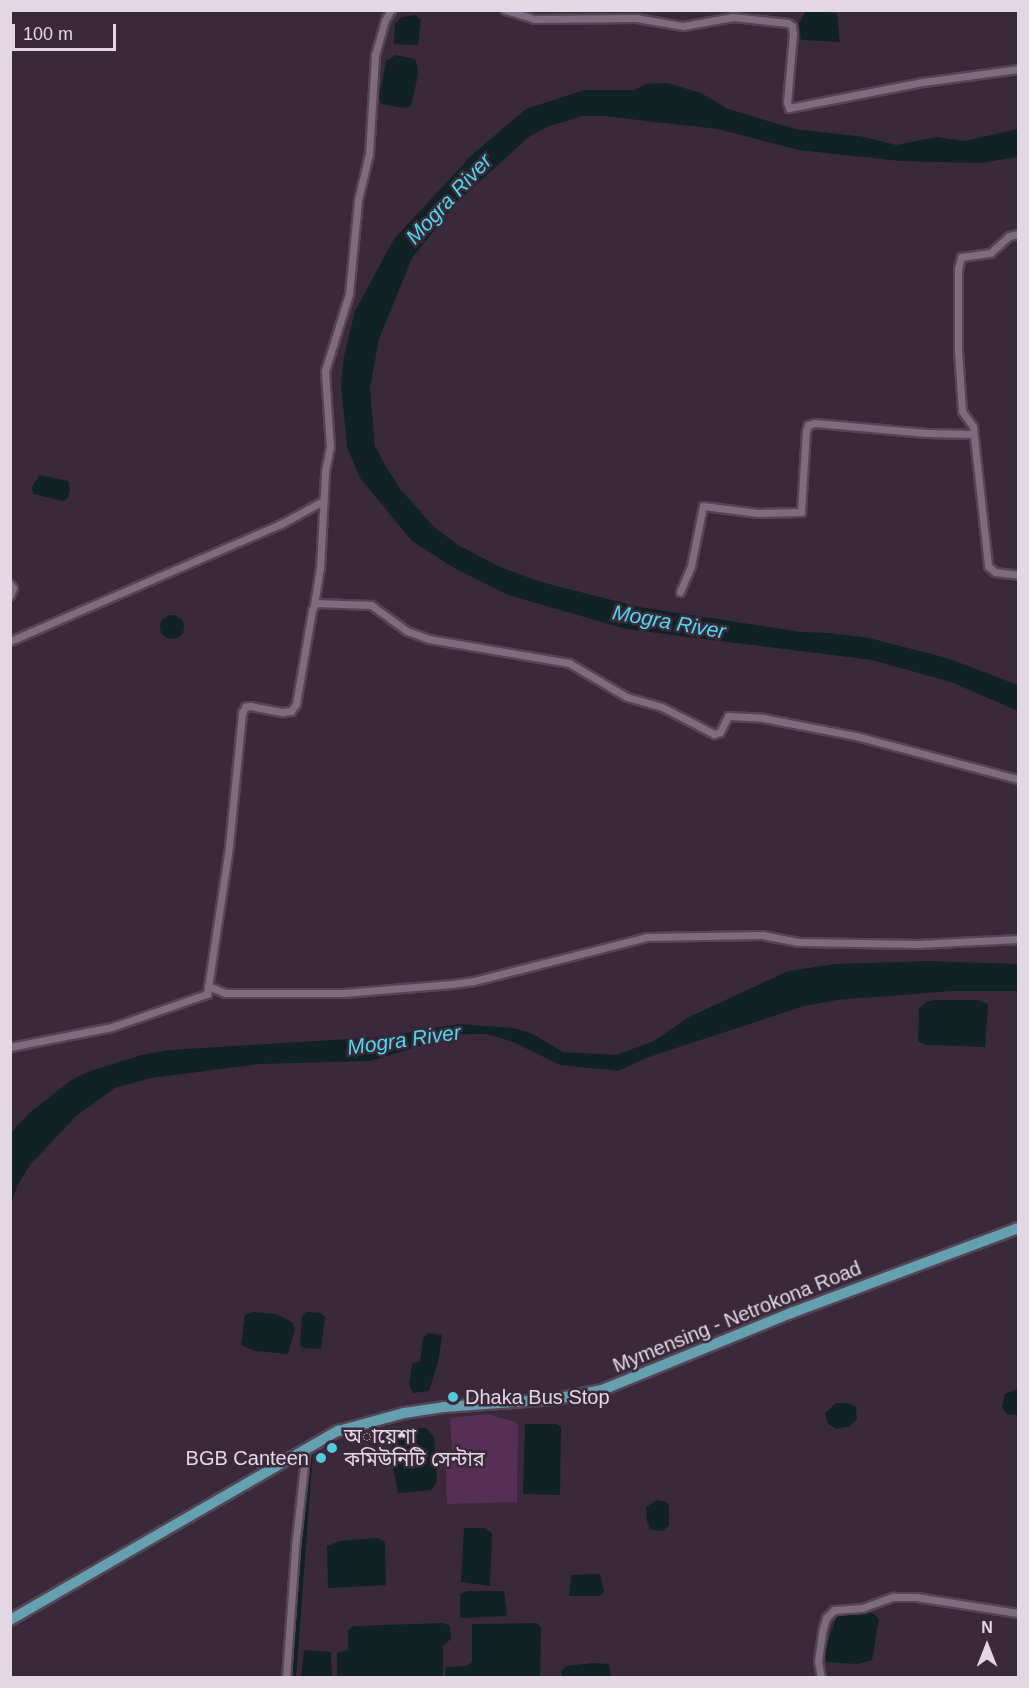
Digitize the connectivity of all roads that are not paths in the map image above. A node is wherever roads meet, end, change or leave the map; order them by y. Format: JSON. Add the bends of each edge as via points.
{"nodes":[{"id":1,"x":391,"y":10,"type":"edge"},
{"id":2,"x":505,"y":10,"type":"edge"},
{"id":3,"x":1018,"y":69,"type":"edge"},
{"id":4,"x":1018,"y":234,"type":"edge"},
{"id":5,"x":972,"y":434,"type":"junction"},
{"id":6,"x":323,"y":501,"type":"junction"},
{"id":7,"x":1018,"y":575,"type":"edge"},
{"id":8,"x":10,"y":584,"type":"edge"},
{"id":9,"x":680,"y":592,"type":"dead end"},
{"id":10,"x":10,"y":595,"type":"edge"},
{"id":11,"x":314,"y":605,"type":"junction"},
{"id":12,"x":10,"y":641,"type":"edge"},
{"id":13,"x":1018,"y":779,"type":"edge"},
{"id":14,"x":1018,"y":939,"type":"edge"},
{"id":15,"x":208,"y":986,"type":"junction"},
{"id":16,"x":10,"y":1047,"type":"edge"},
{"id":17,"x":1018,"y":1228,"type":"edge"},
{"id":18,"x":306,"y":1448,"type":"junction"},
{"id":19,"x":1018,"y":1613,"type":"edge"},
{"id":20,"x":10,"y":1620,"type":"edge"},
{"id":21,"x":286,"y":1677,"type":"edge"},
{"id":22,"x":821,"y":1677,"type":"edge"}],
"edges":[{"from":1,"to":6,"type":"street","via":[[375,55],[369,154],[358,200],[349,294],[325,371],[330,447]]},
{"from":2,"to":3,"type":"street","via":[[534,19],[636,18],[683,26],[733,17],[788,23],[793,34],[789,108],[899,86]]},
{"from":4,"to":5,"type":"street","via":[[1009,236],[990,253],[961,257],[959,262],[962,411],[973,427]]},
{"from":5,"to":7,"type":"street","via":[[988,566],[995,572]]},
{"from":5,"to":9,"type":"street","via":[[808,425],[801,512],[758,513],[703,506],[691,566]]},
{"from":6,"to":11,"type":"street"},
{"from":6,"to":12,"type":"street","via":[[281,524]]},
{"from":8,"to":10,"type":"street"},
{"from":11,"to":13,"type":"street","via":[[371,604],[407,631],[429,639],[569,663],[627,697],[662,707],[714,734],[720,733],[728,716],[763,718],[856,736]]},
{"from":11,"to":15,"type":"street","via":[[296,704],[291,711],[250,706],[242,713],[229,846]]},
{"from":14,"to":15,"type":"street","via":[[918,944],[798,942],[762,935],[646,937],[452,984],[343,993],[225,993]]},
{"from":15,"to":16,"type":"street","via":[[207,994],[201,998],[112,1027]]},
{"from":17,"to":18,"type":"main road","name":"Mymensing - Netrokona Road","via":[[791,1313],[602,1390],[555,1399],[404,1413],[338,1431]]},
{"from":18,"to":20,"type":"main road","name":"Mymensing - Netrokona Road"},
{"from":18,"to":21,"type":"street"},
{"from":19,"to":22,"type":"street","via":[[916,1597],[893,1597],[862,1608],[831,1611],[822,1632],[818,1661]]}]}
